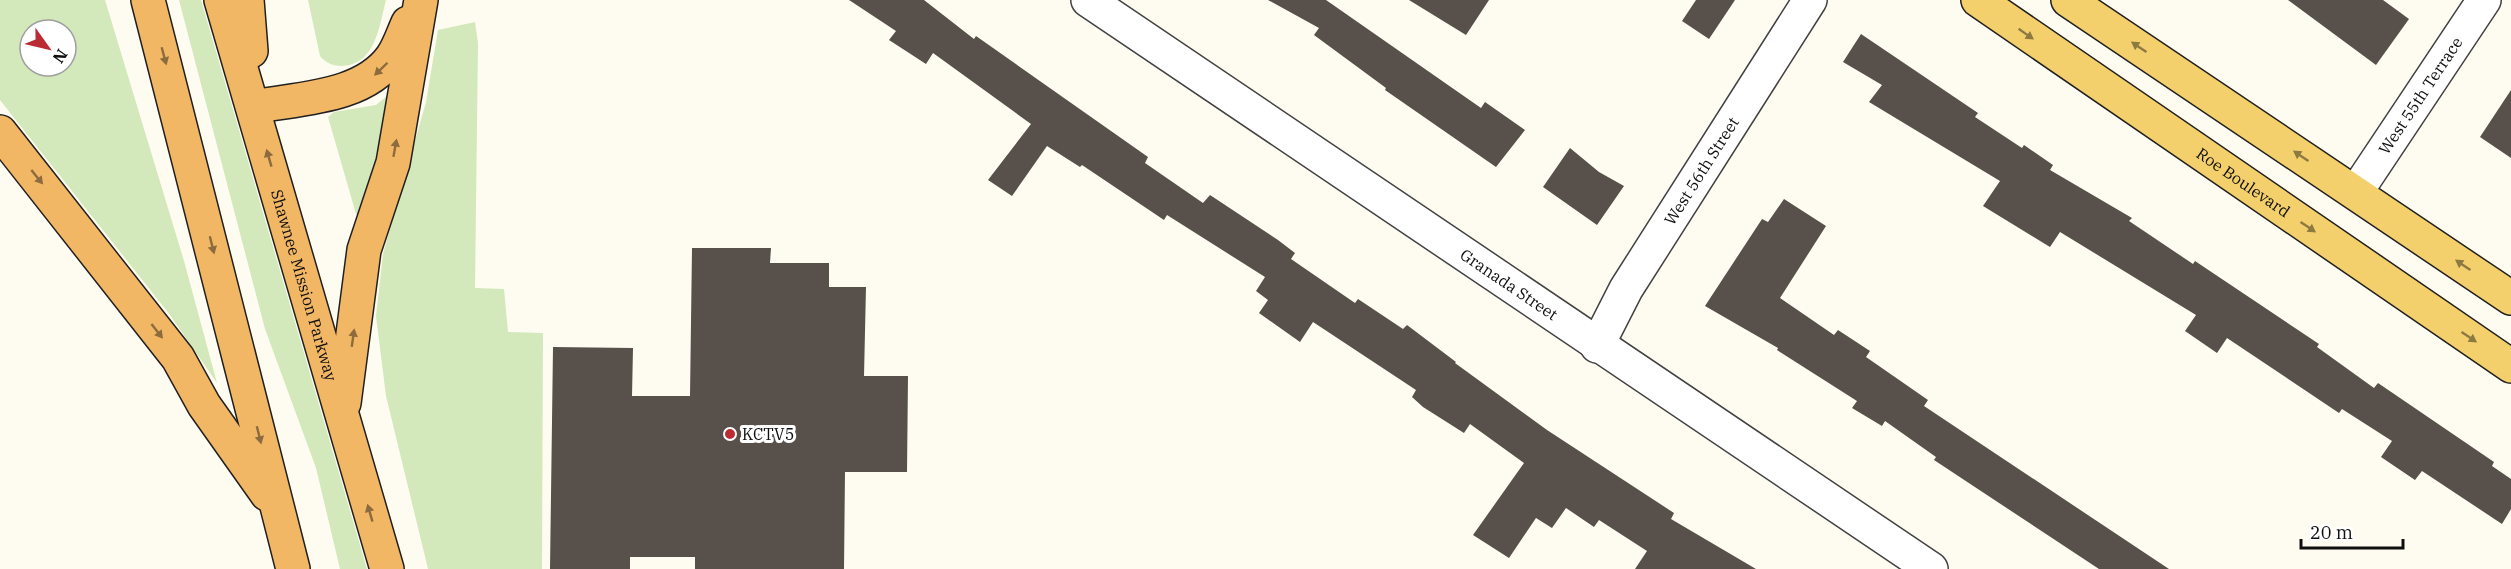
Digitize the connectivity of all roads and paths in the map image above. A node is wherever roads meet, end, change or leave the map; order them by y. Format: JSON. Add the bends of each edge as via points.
{"nodes":[{"id":1,"x":148,"y":0,"type":"edge"},
{"id":2,"x":221,"y":0,"type":"edge"},
{"id":3,"x":247,"y":0,"type":"edge"},
{"id":4,"x":420,"y":0,"type":"edge"},
{"id":5,"x":1088,"y":0,"type":"edge"},
{"id":6,"x":1810,"y":0,"type":"edge"},
{"id":7,"x":1978,"y":0,"type":"edge"},
{"id":8,"x":2068,"y":0,"type":"edge"},
{"id":9,"x":2484,"y":0,"type":"edge"},
{"id":10,"x":254,"y":107,"type":"junction"},
{"id":11,"x":0,"y":132,"type":"edge"},
{"id":12,"x":2356,"y":192,"type":"junction"},
{"id":13,"x":2511,"y":298,"type":"edge"},
{"id":14,"x":1597,"y":346,"type":"junction"},
{"id":15,"x":2511,"y":366,"type":"edge"},
{"id":16,"x":342,"y":417,"type":"junction"},
{"id":17,"x":278,"y":510,"type":"junction"},
{"id":18,"x":293,"y":569,"type":"edge"},
{"id":19,"x":387,"y":569,"type":"edge"},
{"id":20,"x":1931,"y":569,"type":"edge"}],
"edges":[{"from":1,"to":17,"type":"highway","one_way":true},
{"from":2,"to":10,"type":"highway","name":"Shawnee Mission Parkway"},
{"from":3,"to":10,"type":"highway"},
{"from":4,"to":10,"type":"highway","one_way":true,"via":[[393,56],[369,80],[352,88]]},
{"from":16,"to":4,"type":"highway","one_way":true,"via":[[364,250],[393,163]]},
{"from":5,"to":14,"type":"street","name":"Granada Street"},
{"from":6,"to":14,"type":"street","name":"West 56th Street","via":[[1626,289]]},
{"from":7,"to":15,"type":"main road","name":"Roe Boulevard","one_way":true},
{"from":12,"to":8,"type":"main road","one_way":true},
{"from":9,"to":12,"type":"street","name":"West 55th Terrace"},
{"from":16,"to":10,"type":"highway","name":"Shawnee Mission Parkway","one_way":true},
{"from":11,"to":17,"type":"highway","one_way":true,"via":[[178,358],[204,405]]},
{"from":13,"to":12,"type":"main road","one_way":true},
{"from":14,"to":20,"type":"street","name":"Granada Street"},
{"from":19,"to":16,"type":"highway","name":"Shawnee Mission Parkway","one_way":true},
{"from":17,"to":18,"type":"highway"}]}
